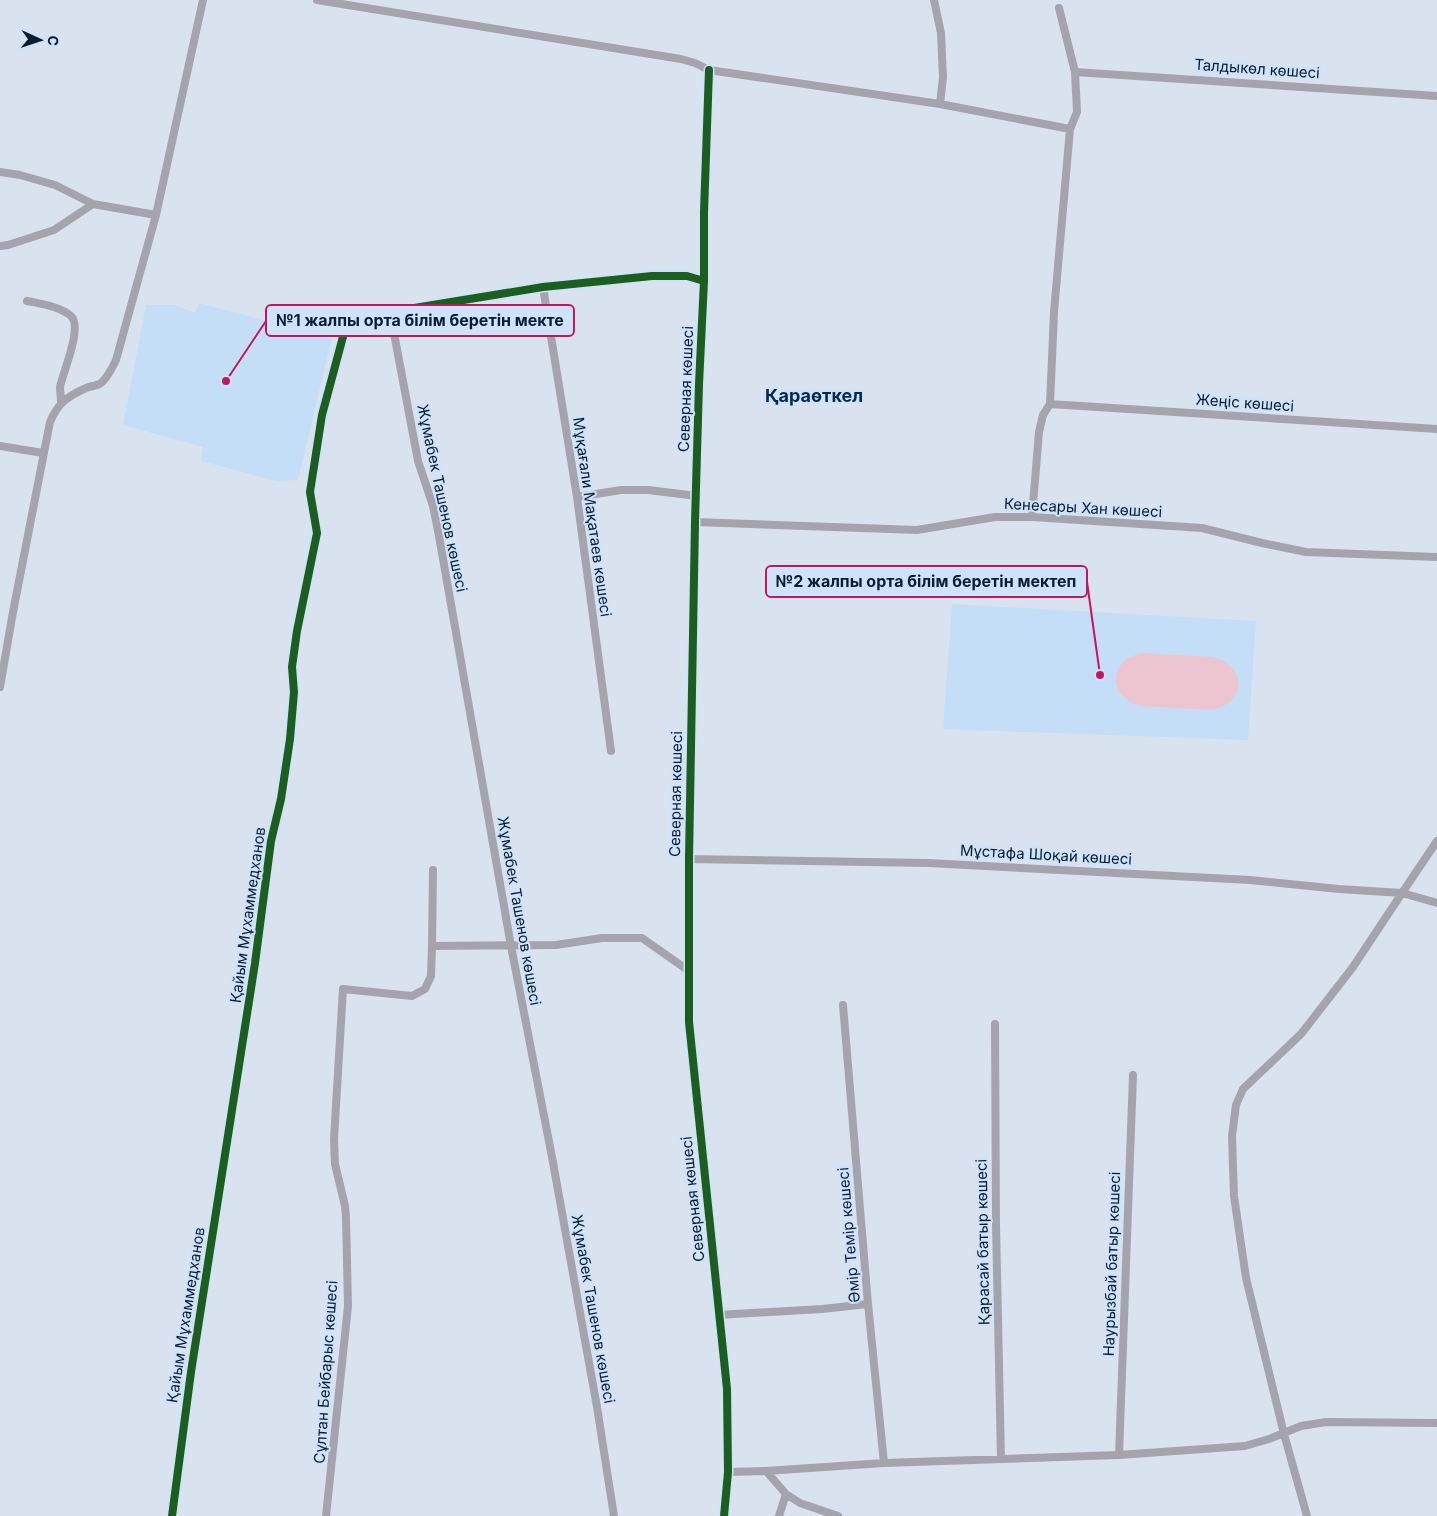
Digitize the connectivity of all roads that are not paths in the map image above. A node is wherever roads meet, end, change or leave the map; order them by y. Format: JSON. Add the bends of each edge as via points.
{"nodes":[{"id":1,"x":202,"y":0,"type":"edge"},
{"id":2,"x":317,"y":0,"type":"edge"},
{"id":3,"x":934,"y":0,"type":"edge"},
{"id":4,"x":1059,"y":8,"type":"dead end"},
{"id":5,"x":709,"y":70,"type":"junction"},
{"id":6,"x":1075,"y":72,"type":"junction"},
{"id":7,"x":1437,"y":96,"type":"edge"},
{"id":8,"x":940,"y":104,"type":"junction"},
{"id":9,"x":1070,"y":129,"type":"junction"},
{"id":10,"x":0,"y":172,"type":"edge"},
{"id":11,"x":93,"y":204,"type":"junction"},
{"id":12,"x":156,"y":215,"type":"junction"},
{"id":13,"x":0,"y":246,"type":"edge"},
{"id":14,"x":704,"y":281,"type":"junction"},
{"id":15,"x":543,"y":287,"type":"junction"},
{"id":16,"x":27,"y":301,"type":"dead end"},
{"id":17,"x":390,"y":312,"type":"junction"},
{"id":18,"x":61,"y":402,"type":"junction"},
{"id":19,"x":1050,"y":404,"type":"junction"},
{"id":20,"x":1437,"y":429,"type":"edge"},
{"id":21,"x":0,"y":446,"type":"edge"},
{"id":22,"x":43,"y":453,"type":"junction"},
{"id":23,"x":697,"y":496,"type":"junction"},
{"id":24,"x":577,"y":497,"type":"junction"},
{"id":25,"x":1032,"y":517,"type":"junction"},
{"id":26,"x":696,"y":522,"type":"junction"},
{"id":27,"x":1437,"y":557,"type":"edge"},
{"id":28,"x":0,"y":687,"type":"edge"},
{"id":29,"x":611,"y":751,"type":"dead end"},
{"id":30,"x":1437,"y":841,"type":"edge"},
{"id":31,"x":689,"y":859,"type":"junction"},
{"id":32,"x":434,"y":870,"type":"dead end"},
{"id":33,"x":1402,"y":893,"type":"junction"},
{"id":34,"x":1437,"y":903,"type":"edge"},
{"id":35,"x":432,"y":946,"type":"junction"},
{"id":36,"x":511,"y":946,"type":"junction"},
{"id":37,"x":689,"y":971,"type":"junction"},
{"id":38,"x":843,"y":1005,"type":"dead end"},
{"id":39,"x":995,"y":1024,"type":"dead end"},
{"id":40,"x":1133,"y":1075,"type":"dead end"},
{"id":41,"x":868,"y":1304,"type":"junction"},
{"id":42,"x":718,"y":1315,"type":"junction"},
{"id":43,"x":1437,"y":1423,"type":"edge"},
{"id":44,"x":1284,"y":1434,"type":"junction"},
{"id":45,"x":1119,"y":1455,"type":"junction"},
{"id":46,"x":1001,"y":1459,"type":"junction"},
{"id":47,"x":884,"y":1463,"type":"junction"},
{"id":48,"x":766,"y":1471,"type":"junction"},
{"id":49,"x":728,"y":1472,"type":"junction"},
{"id":50,"x":786,"y":1494,"type":"junction"},
{"id":51,"x":172,"y":1516,"type":"edge"},
{"id":52,"x":326,"y":1516,"type":"edge"},
{"id":53,"x":614,"y":1516,"type":"edge"},
{"id":54,"x":724,"y":1516,"type":"edge"},
{"id":55,"x":779,"y":1516,"type":"edge"},
{"id":56,"x":838,"y":1516,"type":"edge"},
{"id":57,"x":1307,"y":1516,"type":"edge"}],
"edges":[{"from":1,"to":12,"type":"street"},
{"from":2,"to":5,"type":"street","via":[[681,59]]},
{"from":3,"to":8,"type":"street","via":[[941,33],[943,77]]},
{"from":4,"to":6,"type":"street"},
{"from":5,"to":8,"type":"street"},
{"from":5,"to":14,"type":"street","name":"Северная көшесі"},
{"from":6,"to":7,"type":"street","name":"Талдыкөл көшесі"},
{"from":6,"to":9,"type":"street","via":[[1077,112]]},
{"from":8,"to":9,"type":"street"},
{"from":9,"to":19,"type":"street","via":[[1054,312]]},
{"from":10,"to":11,"type":"street","via":[[55,185]]},
{"from":11,"to":12,"type":"street"},
{"from":11,"to":13,"type":"street","via":[[54,230]]},
{"from":12,"to":18,"type":"street","via":[[116,360],[100,384]]},
{"from":14,"to":15,"type":"street","via":[[687,276],[652,276]]},
{"from":14,"to":23,"type":"street","name":"Северная көшесі"},
{"from":15,"to":17,"type":"street"},
{"from":15,"to":24,"type":"street","name":"Мұқағали Мақатаев көшесі"},
{"from":16,"to":18,"type":"street","via":[[53,307],[74,320],[73,339],[61,384]]},
{"from":17,"to":36,"type":"street","name":"Жұмабек Ташенов көшесі","via":[[418,461],[439,536]]},
{"from":17,"to":51,"type":"street","name":"Қайым Мұхаммедханов","via":[[352,323],[344,333],[322,415],[310,492],[317,533],[292,667],[294,692],[290,739],[271,841]]},
{"from":18,"to":22,"type":"street","via":[[50,422]]},
{"from":19,"to":20,"type":"street","name":"Жеңіс көшесі"},
{"from":19,"to":25,"type":"street","via":[[1039,432]]},
{"from":21,"to":22,"type":"street"},
{"from":22,"to":28,"type":"street"},
{"from":23,"to":24,"type":"street","via":[[621,490]]},
{"from":23,"to":26,"type":"street","name":"Северная көшесі"},
{"from":24,"to":29,"type":"street","name":"Мұқағали Мақатаев көшесі"},
{"from":25,"to":26,"type":"street","name":"Кенесары Хан көшесі","via":[[995,517],[917,530]]},
{"from":25,"to":27,"type":"street","name":"Кенесары Хан көшесі","via":[[1202,528],[1306,552]]},
{"from":26,"to":31,"type":"street","name":"Северная көшесі"},
{"from":30,"to":33,"type":"street"},
{"from":31,"to":33,"type":"street","name":"Мұстафа Шоқай көшесі","via":[[928,863],[1250,880]]},
{"from":31,"to":37,"type":"street","name":"Северная көшесі"},
{"from":32,"to":35,"type":"street"},
{"from":33,"to":34,"type":"street","name":"Мұстафа Шоқай көшесі"},
{"from":33,"to":44,"type":"street","via":[[1353,967],[1301,1034],[1243,1089],[1236,1106],[1232,1136],[1234,1196],[1246,1278]]},
{"from":35,"to":36,"type":"street"},
{"from":35,"to":52,"type":"street","name":"Сұлтан Бейбарыс көшесі","via":[[431,976],[425,988],[412,996],[343,989],[334,1164],[345,1206],[348,1306]]},
{"from":36,"to":37,"type":"street","via":[[642,938]]},
{"from":36,"to":53,"type":"street","name":"Жұмабек Ташенов көшесі","via":[[597,1406]]},
{"from":37,"to":42,"type":"street","name":"Северная көшесі","via":[[689,1022]]},
{"from":38,"to":41,"type":"street","name":"Әмір Темір көшесі"},
{"from":39,"to":46,"type":"street","name":"Қарасай батыр көшесі"},
{"from":40,"to":45,"type":"street","name":"Наурызбай батыр көшесі"},
{"from":41,"to":42,"type":"street"},
{"from":41,"to":47,"type":"street","name":"Әмір Темір көшесі"},
{"from":42,"to":49,"type":"street","name":"Северная көшесі","via":[[727,1389]]},
{"from":43,"to":44,"type":"street","via":[[1326,1422],[1300,1426]]},
{"from":44,"to":45,"type":"street","via":[[1245,1446]]},
{"from":44,"to":57,"type":"street"},
{"from":45,"to":46,"type":"street"},
{"from":46,"to":47,"type":"street"},
{"from":47,"to":48,"type":"street"},
{"from":48,"to":49,"type":"street"},
{"from":48,"to":50,"type":"street"},
{"from":49,"to":54,"type":"street","name":"Северная көшесі"},
{"from":50,"to":55,"type":"street"},
{"from":50,"to":56,"type":"street","via":[[800,1503]]}]}
